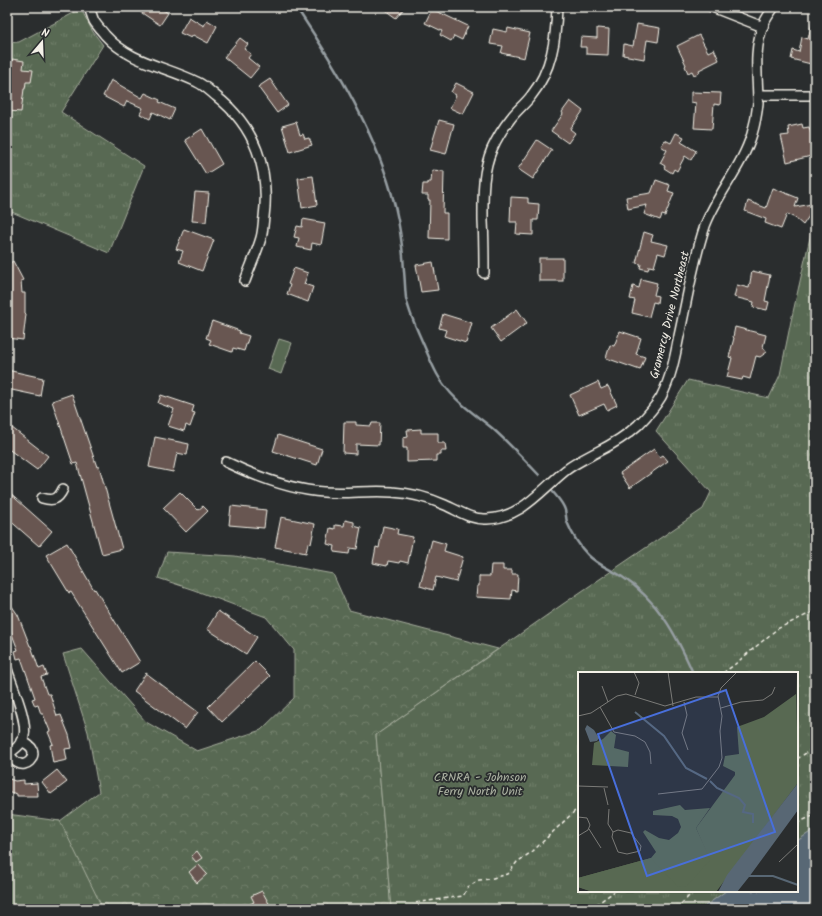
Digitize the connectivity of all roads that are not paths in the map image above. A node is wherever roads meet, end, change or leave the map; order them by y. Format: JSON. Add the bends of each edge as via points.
{"nodes":[{"id":1,"x":89,"y":7,"type":"edge"},
{"id":2,"x":557,"y":7,"type":"edge"},
{"id":3,"x":712,"y":7,"type":"edge"},
{"id":4,"x":774,"y":7,"type":"edge"},
{"id":5,"x":763,"y":27,"type":"junction"},
{"id":6,"x":758,"y":95,"type":"junction"},
{"id":7,"x":815,"y":95,"type":"edge"},
{"id":8,"x":484,"y":273,"type":"dead end"},
{"id":9,"x":245,"y":281,"type":"dead end"},
{"id":10,"x":226,"y":462,"type":"dead end"},
{"id":11,"x":63,"y":490,"type":"dead end"},
{"id":12,"x":42,"y":498,"type":"dead end"},
{"id":13,"x":7,"y":669,"type":"edge"},
{"id":14,"x":22,"y":741,"type":"junction"},
{"id":15,"x":8,"y":754,"type":"edge"}],
"edges":[{"from":1,"to":9,"type":"street","via":[[94,22],[120,49],[142,61],[198,82],[228,106],[246,128],[258,154],[266,194],[261,238]]},
{"from":2,"to":8,"type":"street","via":[[552,56],[544,76],[531,97],[503,129],[488,160],[483,185]]},
{"from":3,"to":5,"type":"street"},
{"from":4,"to":5,"type":"street","name":"Gramercy Drive Northeast"},
{"from":5,"to":6,"type":"street","name":"Gramercy Drive Northeast","via":[[757,53]]},
{"from":6,"to":7,"type":"street"},
{"from":6,"to":10,"type":"street","name":"Gramercy Drive Northeast","via":[[756,119],[749,144],[705,226],[671,373],[660,398],[629,432],[574,464],[516,512],[501,517],[475,518],[444,504],[407,494],[326,493],[302,490]]},
{"from":11,"to":12,"type":"street","via":[[54,499]]},
{"from":13,"to":14,"type":"street","via":[[22,713],[25,728]]},
{"from":14,"to":15,"type":"street"},
{"from":14,"to":15,"type":"street","via":[[32,750],[33,756],[28,763],[18,764]]}]}
